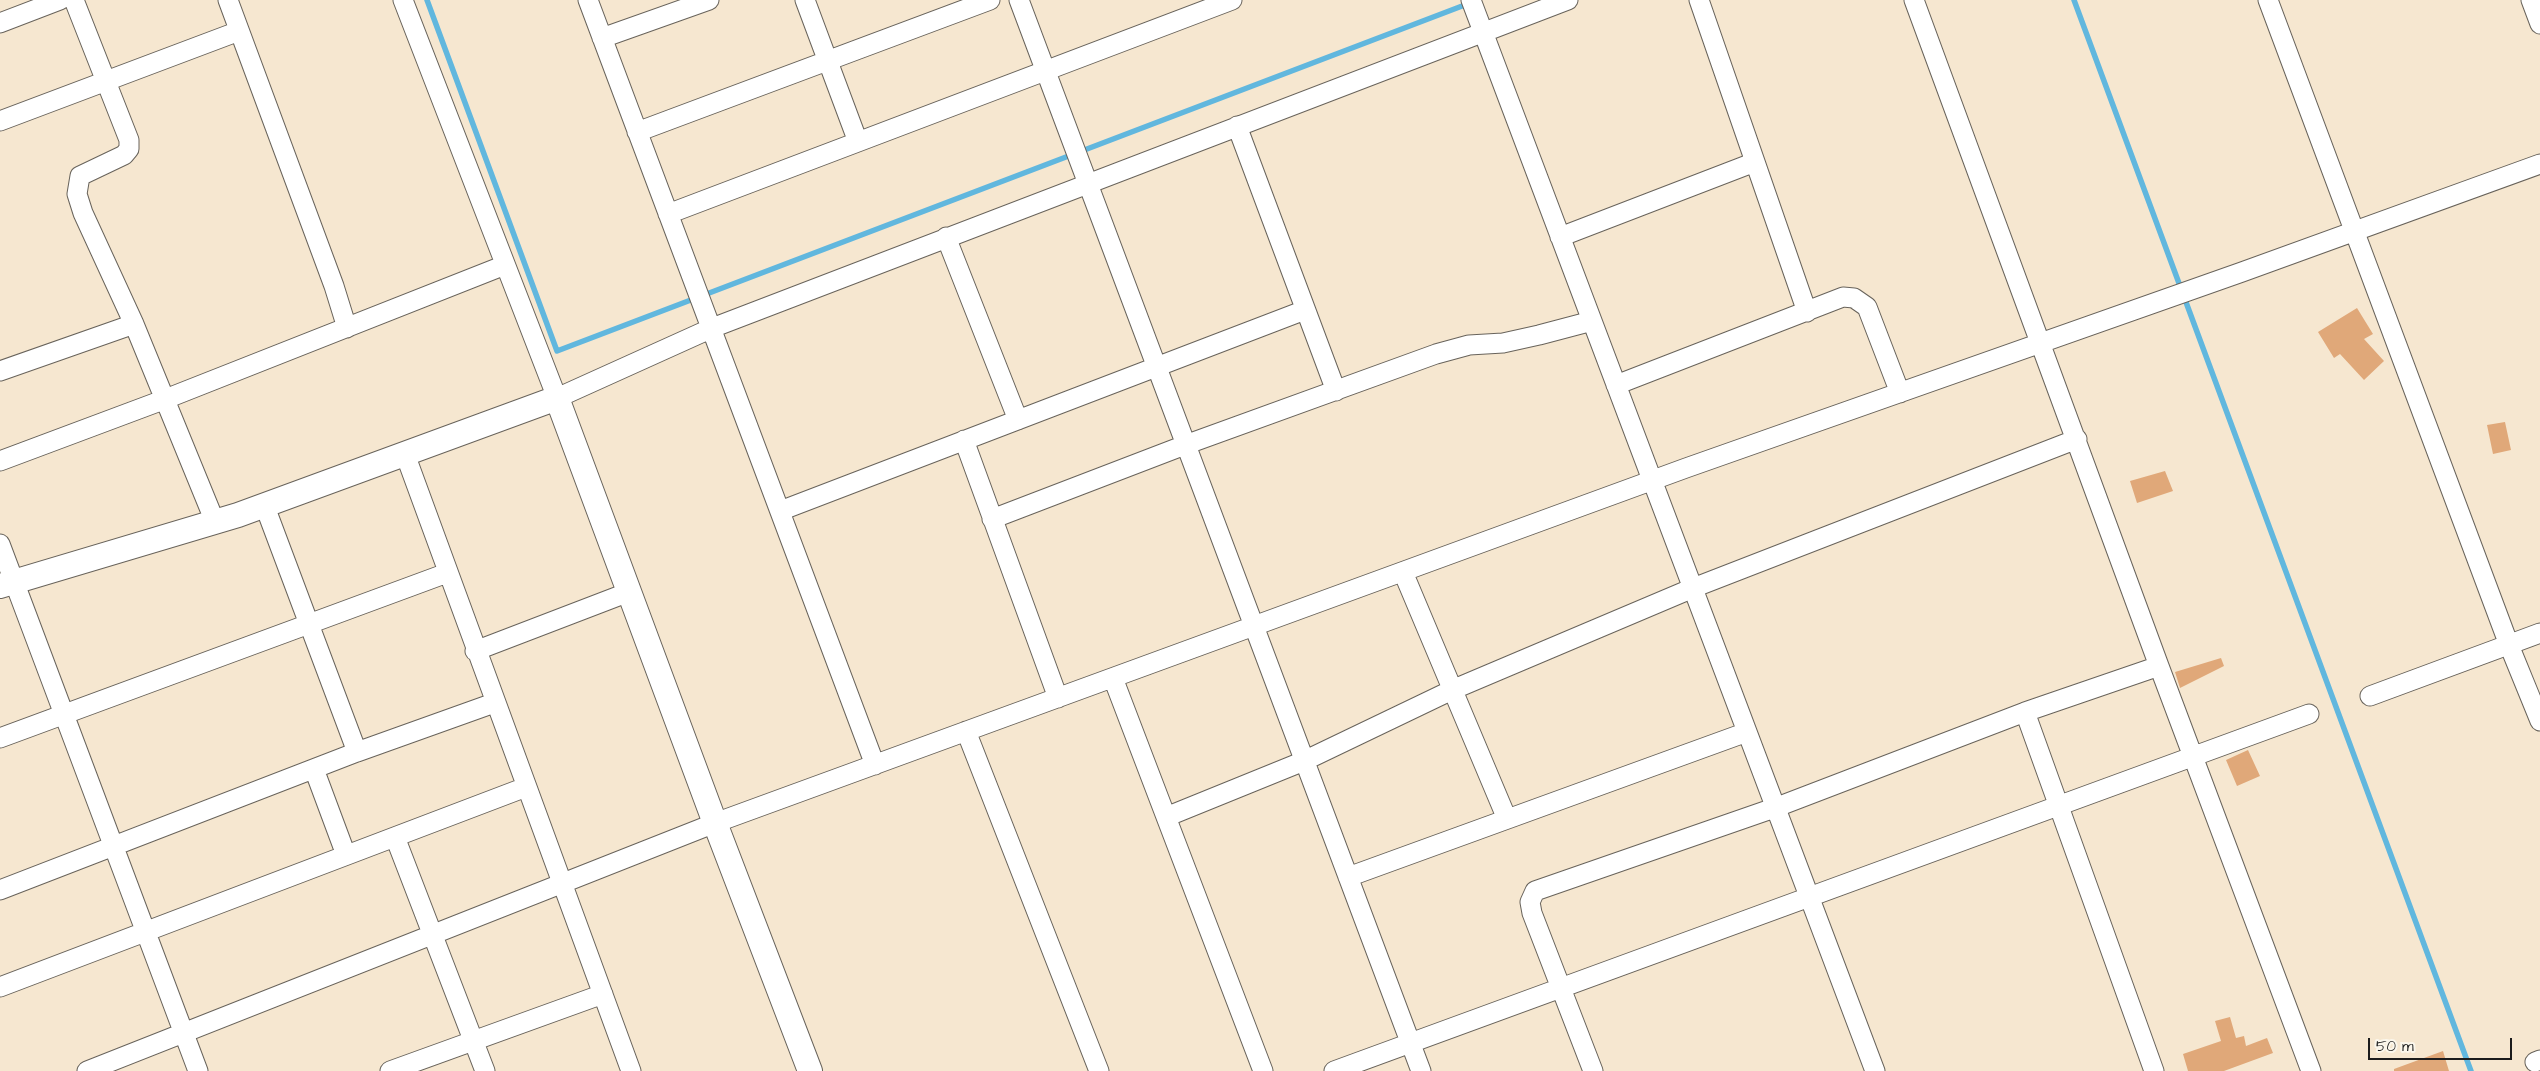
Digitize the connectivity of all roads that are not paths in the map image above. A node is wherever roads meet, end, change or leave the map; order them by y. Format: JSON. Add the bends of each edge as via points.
{"nodes":[{"id":1,"x":60,"y":0,"type":"edge"},
{"id":2,"x":74,"y":0,"type":"edge"},
{"id":3,"x":228,"y":0,"type":"edge"},
{"id":4,"x":403,"y":0,"type":"edge"},
{"id":5,"x":588,"y":0,"type":"edge"},
{"id":6,"x":709,"y":0,"type":"edge"},
{"id":7,"x":805,"y":0,"type":"edge"},
{"id":8,"x":990,"y":0,"type":"edge"},
{"id":9,"x":1019,"y":0,"type":"edge"},
{"id":10,"x":1232,"y":0,"type":"edge"},
{"id":11,"x":1471,"y":0,"type":"edge"},
{"id":12,"x":1568,"y":0,"type":"edge"},
{"id":13,"x":1699,"y":0,"type":"edge"},
{"id":14,"x":1914,"y":0,"type":"edge"},
{"id":15,"x":2268,"y":0,"type":"edge"},
{"id":16,"x":2531,"y":0,"type":"edge"},
{"id":17,"x":0,"y":22,"type":"edge"},
{"id":18,"x":2540,"y":24,"type":"edge"},
{"id":19,"x":239,"y":31,"type":"junction"},
{"id":20,"x":1483,"y":32,"type":"junction"},
{"id":21,"x":602,"y":38,"type":"junction"},
{"id":22,"x":827,"y":61,"type":"junction"},
{"id":23,"x":1046,"y":71,"type":"junction"},
{"id":24,"x":106,"y":81,"type":"junction"},
{"id":25,"x":0,"y":121,"type":"edge"},
{"id":26,"x":1237,"y":126,"type":"junction"},
{"id":27,"x":638,"y":132,"type":"junction"},
{"id":28,"x":858,"y":142,"type":"junction"},
{"id":29,"x":1755,"y":162,"type":"junction"},
{"id":30,"x":2540,"y":164,"type":"edge"},
{"id":31,"x":1087,"y":183,"type":"junction"},
{"id":32,"x":668,"y":214,"type":"junction"},
{"id":33,"x":2355,"y":231,"type":"junction"},
{"id":34,"x":946,"y":237,"type":"junction"},
{"id":35,"x":1560,"y":237,"type":"junction"},
{"id":36,"x":505,"y":265,"type":"junction"},
{"id":37,"x":1305,"y":310,"type":"junction"},
{"id":38,"x":1807,"y":312,"type":"junction"},
{"id":39,"x":1592,"y":321,"type":"junction"},
{"id":40,"x":134,"y":324,"type":"junction"},
{"id":41,"x":348,"y":328,"type":"junction"},
{"id":42,"x":712,"y":328,"type":"junction"},
{"id":43,"x":2041,"y":343,"type":"junction"},
{"id":44,"x":1156,"y":367,"type":"junction"},
{"id":45,"x":0,"y":371,"type":"edge"},
{"id":46,"x":1616,"y":385,"type":"junction"},
{"id":47,"x":1336,"y":391,"type":"junction"},
{"id":48,"x":1900,"y":393,"type":"junction"},
{"id":49,"x":558,"y":398,"type":"junction"},
{"id":50,"x":163,"y":400,"type":"junction"},
{"id":51,"x":1018,"y":420,"type":"junction"},
{"id":52,"x":2077,"y":439,"type":"junction"},
{"id":53,"x":964,"y":440,"type":"junction"},
{"id":54,"x":1185,"y":445,"type":"junction"},
{"id":55,"x":405,"y":454,"type":"junction"},
{"id":56,"x":0,"y":461,"type":"edge"},
{"id":57,"x":1653,"y":481,"type":"junction"},
{"id":58,"x":264,"y":504,"type":"junction"},
{"id":59,"x":780,"y":511,"type":"junction"},
{"id":60,"x":992,"y":520,"type":"junction"},
{"id":61,"x":215,"y":522,"type":"junction"},
{"id":62,"x":0,"y":544,"type":"edge"},
{"id":63,"x":1403,"y":572,"type":"junction"},
{"id":64,"x":447,"y":573,"type":"junction"},
{"id":65,"x":7,"y":584,"type":"edge"},
{"id":66,"x":1693,"y":588,"type":"junction"},
{"id":67,"x":629,"y":592,"type":"junction"},
{"id":68,"x":309,"y":624,"type":"junction"},
{"id":69,"x":1253,"y":627,"type":"junction"},
{"id":70,"x":2540,"y":633,"type":"edge"},
{"id":71,"x":2509,"y":645,"type":"junction"},
{"id":72,"x":475,"y":651,"type":"junction"},
{"id":73,"x":2159,"y":666,"type":"junction"},
{"id":74,"x":1113,"y":678,"type":"junction"},
{"id":75,"x":1452,"y":690,"type":"junction"},
{"id":76,"x":2370,"y":696,"type":"dead end"},
{"id":77,"x":1058,"y":698,"type":"junction"},
{"id":78,"x":494,"y":702,"type":"junction"},
{"id":79,"x":2025,"y":712,"type":"junction"},
{"id":80,"x":2309,"y":714,"type":"dead end"},
{"id":81,"x":64,"y":716,"type":"junction"},
{"id":82,"x":2540,"y":721,"type":"edge"},
{"id":83,"x":966,"y":732,"type":"junction"},
{"id":84,"x":1747,"y":732,"type":"junction"},
{"id":85,"x":0,"y":738,"type":"edge"},
{"id":86,"x":357,"y":752,"type":"junction"},
{"id":87,"x":2194,"y":756,"type":"junction"},
{"id":88,"x":1304,"y":761,"type":"junction"},
{"id":89,"x":875,"y":765,"type":"junction"},
{"id":90,"x":314,"y":769,"type":"junction"},
{"id":91,"x":526,"y":787,"type":"junction"},
{"id":92,"x":2059,"y":806,"type":"junction"},
{"id":93,"x":1777,"y":808,"type":"junction"},
{"id":94,"x":1166,"y":818,"type":"junction"},
{"id":95,"x":1507,"y":819,"type":"junction"},
{"id":96,"x":715,"y":823,"type":"junction"},
{"id":97,"x":395,"y":837,"type":"junction"},
{"id":98,"x":113,"y":847,"type":"junction"},
{"id":99,"x":346,"y":855,"type":"junction"},
{"id":100,"x":1348,"y":877,"type":"junction"},
{"id":101,"x":561,"y":884,"type":"junction"},
{"id":102,"x":0,"y":890,"type":"edge"},
{"id":103,"x":1809,"y":897,"type":"junction"},
{"id":104,"x":145,"y":933,"type":"junction"},
{"id":105,"x":432,"y":935,"type":"junction"},
{"id":106,"x":0,"y":987,"type":"edge"},
{"id":107,"x":1561,"y":988,"type":"junction"},
{"id":108,"x":603,"y":994,"type":"junction"},
{"id":109,"x":183,"y":1033,"type":"junction"},
{"id":110,"x":474,"y":1039,"type":"junction"},
{"id":111,"x":1410,"y":1043,"type":"junction"},
{"id":112,"x":87,"y":1071,"type":"edge"},
{"id":113,"x":198,"y":1071,"type":"edge"},
{"id":114,"x":390,"y":1071,"type":"edge"},
{"id":115,"x":485,"y":1071,"type":"edge"},
{"id":116,"x":631,"y":1071,"type":"edge"},
{"id":117,"x":810,"y":1071,"type":"edge"},
{"id":118,"x":1099,"y":1071,"type":"edge"},
{"id":119,"x":1263,"y":1071,"type":"edge"},
{"id":120,"x":1334,"y":1071,"type":"edge"},
{"id":121,"x":1421,"y":1071,"type":"edge"},
{"id":122,"x":1593,"y":1071,"type":"edge"},
{"id":123,"x":1875,"y":1071,"type":"edge"},
{"id":124,"x":2154,"y":1071,"type":"edge"},
{"id":125,"x":2311,"y":1071,"type":"edge"}],
"edges":[{"from":1,"to":17,"type":"street"},
{"from":2,"to":24,"type":"street"},
{"from":3,"to":19,"type":"street"},
{"from":4,"to":36,"type":"street"},
{"from":5,"to":21,"type":"street"},
{"from":6,"to":21,"type":"street"},
{"from":7,"to":22,"type":"street"},
{"from":8,"to":22,"type":"street"},
{"from":9,"to":23,"type":"street"},
{"from":10,"to":23,"type":"street"},
{"from":11,"to":20,"type":"street"},
{"from":12,"to":20,"type":"street"},
{"from":13,"to":29,"type":"street"},
{"from":14,"to":43,"type":"street"},
{"from":15,"to":33,"type":"street"},
{"from":16,"to":18,"type":"street"},
{"from":19,"to":24,"type":"street"},
{"from":19,"to":41,"type":"street"},
{"from":20,"to":26,"type":"street"},
{"from":20,"to":35,"type":"street"},
{"from":21,"to":27,"type":"street"},
{"from":22,"to":27,"type":"street"},
{"from":22,"to":28,"type":"street"},
{"from":23,"to":28,"type":"street"},
{"from":23,"to":31,"type":"street"},
{"from":24,"to":25,"type":"street"},
{"from":24,"to":40,"type":"street","via":[[129,149],[124,155],[80,176],[77,194]]},
{"from":26,"to":31,"type":"street"},
{"from":26,"to":37,"type":"street"},
{"from":27,"to":32,"type":"street"},
{"from":28,"to":32,"type":"street"},
{"from":29,"to":35,"type":"street"},
{"from":29,"to":38,"type":"street"},
{"from":30,"to":33,"type":"street"},
{"from":31,"to":34,"type":"street"},
{"from":31,"to":44,"type":"street"},
{"from":32,"to":42,"type":"street"},
{"from":33,"to":43,"type":"street"},
{"from":33,"to":71,"type":"street"},
{"from":34,"to":42,"type":"street"},
{"from":34,"to":51,"type":"street"},
{"from":35,"to":39,"type":"street"},
{"from":36,"to":41,"type":"street"},
{"from":36,"to":49,"type":"street"},
{"from":37,"to":44,"type":"street"},
{"from":37,"to":47,"type":"street"},
{"from":38,"to":46,"type":"street"},
{"from":38,"to":48,"type":"street","via":[[1843,297],[1854,298],[1867,307]]},
{"from":39,"to":46,"type":"street"},
{"from":39,"to":47,"type":"street","via":[[1539,336],[1452,350]]},
{"from":40,"to":45,"type":"street"},
{"from":40,"to":50,"type":"street"},
{"from":41,"to":50,"type":"street"},
{"from":42,"to":49,"type":"street"},
{"from":42,"to":59,"type":"street"},
{"from":43,"to":48,"type":"street"},
{"from":43,"to":52,"type":"street"},
{"from":44,"to":51,"type":"street"},
{"from":44,"to":54,"type":"street"},
{"from":46,"to":57,"type":"street"},
{"from":47,"to":54,"type":"street"},
{"from":48,"to":57,"type":"street"},
{"from":49,"to":55,"type":"main road"},
{"from":49,"to":67,"type":"main road"},
{"from":50,"to":56,"type":"street"},
{"from":50,"to":61,"type":"street"},
{"from":51,"to":53,"type":"street"},
{"from":52,"to":66,"type":"street"},
{"from":52,"to":73,"type":"street"},
{"from":53,"to":59,"type":"street"},
{"from":53,"to":60,"type":"street"},
{"from":54,"to":60,"type":"street"},
{"from":54,"to":69,"type":"street"},
{"from":55,"to":58,"type":"main road"},
{"from":55,"to":64,"type":"street"},
{"from":57,"to":63,"type":"street"},
{"from":57,"to":66,"type":"street"},
{"from":58,"to":61,"type":"main road"},
{"from":58,"to":68,"type":"street"},
{"from":59,"to":89,"type":"street"},
{"from":60,"to":77,"type":"street"},
{"from":61,"to":65,"type":"main road"},
{"from":62,"to":65,"type":"street"},
{"from":63,"to":69,"type":"street"},
{"from":63,"to":75,"type":"street"},
{"from":64,"to":68,"type":"street"},
{"from":64,"to":72,"type":"street"},
{"from":65,"to":81,"type":"street"},
{"from":66,"to":75,"type":"street"},
{"from":66,"to":84,"type":"street"},
{"from":67,"to":72,"type":"street"},
{"from":67,"to":96,"type":"main road"},
{"from":68,"to":81,"type":"street"},
{"from":68,"to":86,"type":"street"},
{"from":69,"to":74,"type":"street"},
{"from":69,"to":88,"type":"street"},
{"from":70,"to":71,"type":"street"},
{"from":71,"to":76,"type":"street"},
{"from":71,"to":82,"type":"street"},
{"from":72,"to":78,"type":"street"},
{"from":73,"to":79,"type":"street"},
{"from":73,"to":87,"type":"street"},
{"from":74,"to":77,"type":"street"},
{"from":74,"to":94,"type":"street"},
{"from":75,"to":88,"type":"street"},
{"from":75,"to":95,"type":"street"},
{"from":77,"to":83,"type":"street"},
{"from":78,"to":86,"type":"street"},
{"from":78,"to":91,"type":"street"},
{"from":79,"to":92,"type":"street"},
{"from":79,"to":93,"type":"street"},
{"from":80,"to":87,"type":"street"},
{"from":81,"to":85,"type":"street"},
{"from":81,"to":98,"type":"street"},
{"from":83,"to":89,"type":"street"},
{"from":83,"to":118,"type":"street"},
{"from":84,"to":93,"type":"street"},
{"from":84,"to":95,"type":"street"},
{"from":86,"to":90,"type":"street"},
{"from":87,"to":92,"type":"street"},
{"from":87,"to":125,"type":"street"},
{"from":88,"to":94,"type":"street"},
{"from":88,"to":100,"type":"street"},
{"from":89,"to":96,"type":"street"},
{"from":90,"to":98,"type":"street"},
{"from":90,"to":99,"type":"street"},
{"from":91,"to":97,"type":"street"},
{"from":91,"to":101,"type":"street"},
{"from":92,"to":103,"type":"street"},
{"from":92,"to":124,"type":"street"},
{"from":93,"to":103,"type":"street"},
{"from":93,"to":107,"type":"street","via":[[1535,892],[1530,902],[1532,913]]},
{"from":94,"to":119,"type":"street"},
{"from":95,"to":100,"type":"street"},
{"from":96,"to":101,"type":"street"},
{"from":96,"to":117,"type":"main road"},
{"from":97,"to":99,"type":"street"},
{"from":97,"to":105,"type":"street"},
{"from":98,"to":102,"type":"street"},
{"from":98,"to":104,"type":"street"},
{"from":99,"to":104,"type":"street"},
{"from":100,"to":111,"type":"street"},
{"from":101,"to":105,"type":"street"},
{"from":101,"to":108,"type":"street"},
{"from":103,"to":107,"type":"street"},
{"from":103,"to":123,"type":"street"},
{"from":104,"to":106,"type":"street"},
{"from":104,"to":109,"type":"street"},
{"from":105,"to":109,"type":"street"},
{"from":105,"to":110,"type":"street"},
{"from":107,"to":111,"type":"street"},
{"from":107,"to":122,"type":"street"},
{"from":108,"to":110,"type":"street"},
{"from":108,"to":116,"type":"street"},
{"from":109,"to":112,"type":"street"},
{"from":109,"to":113,"type":"street"},
{"from":110,"to":114,"type":"street"},
{"from":110,"to":115,"type":"street"},
{"from":111,"to":120,"type":"street"},
{"from":111,"to":121,"type":"street"}]}
